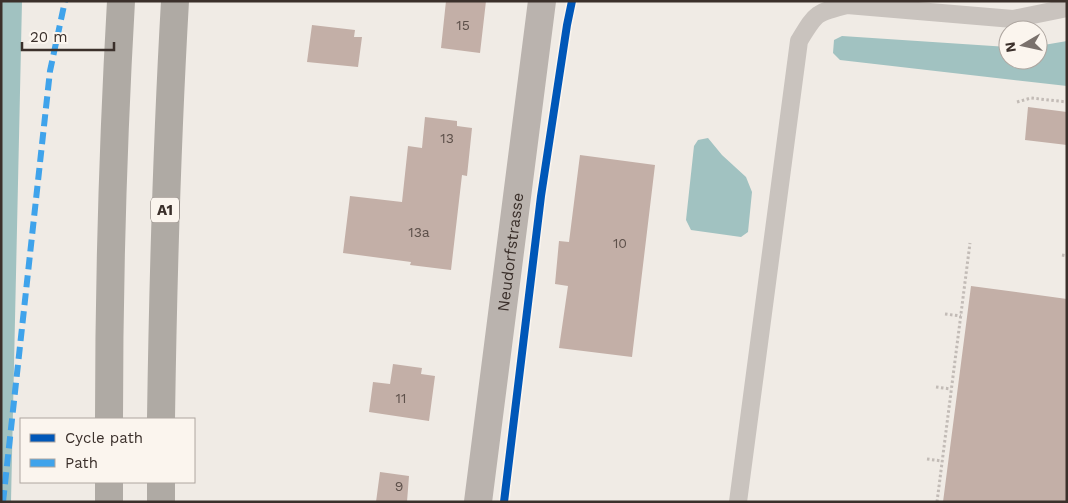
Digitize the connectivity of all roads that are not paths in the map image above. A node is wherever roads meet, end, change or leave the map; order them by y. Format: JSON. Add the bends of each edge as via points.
{"nodes":[{"id":1,"x":120,"y":1,"type":"edge"},
{"id":2,"x":175,"y":1,"type":"edge"},
{"id":3,"x":542,"y":1,"type":"edge"},
{"id":4,"x":1067,"y":8,"type":"edge"},
{"id":5,"x":109,"y":418,"type":"edge"},
{"id":6,"x":161,"y":418,"type":"edge"},
{"id":7,"x":109,"y":483,"type":"edge"},
{"id":8,"x":161,"y":483,"type":"edge"},
{"id":9,"x":109,"y":502,"type":"edge"},
{"id":10,"x":162,"y":502,"type":"edge"},
{"id":11,"x":478,"y":502,"type":"edge"},
{"id":12,"x":738,"y":502,"type":"edge"}],
"edges":[{"from":1,"to":5,"type":"highway","via":[[109,281]]},
{"from":2,"to":6,"type":"highway","number":"A1","via":[[169,94]]},
{"from":3,"to":11,"type":"main road","name":"Neudorfstrasse"},
{"from":4,"to":12,"type":"lane","via":[[1013,19],[847,5],[813,17],[799,41]]},
{"from":7,"to":9,"type":"highway"},
{"from":8,"to":10,"type":"highway"}]}
